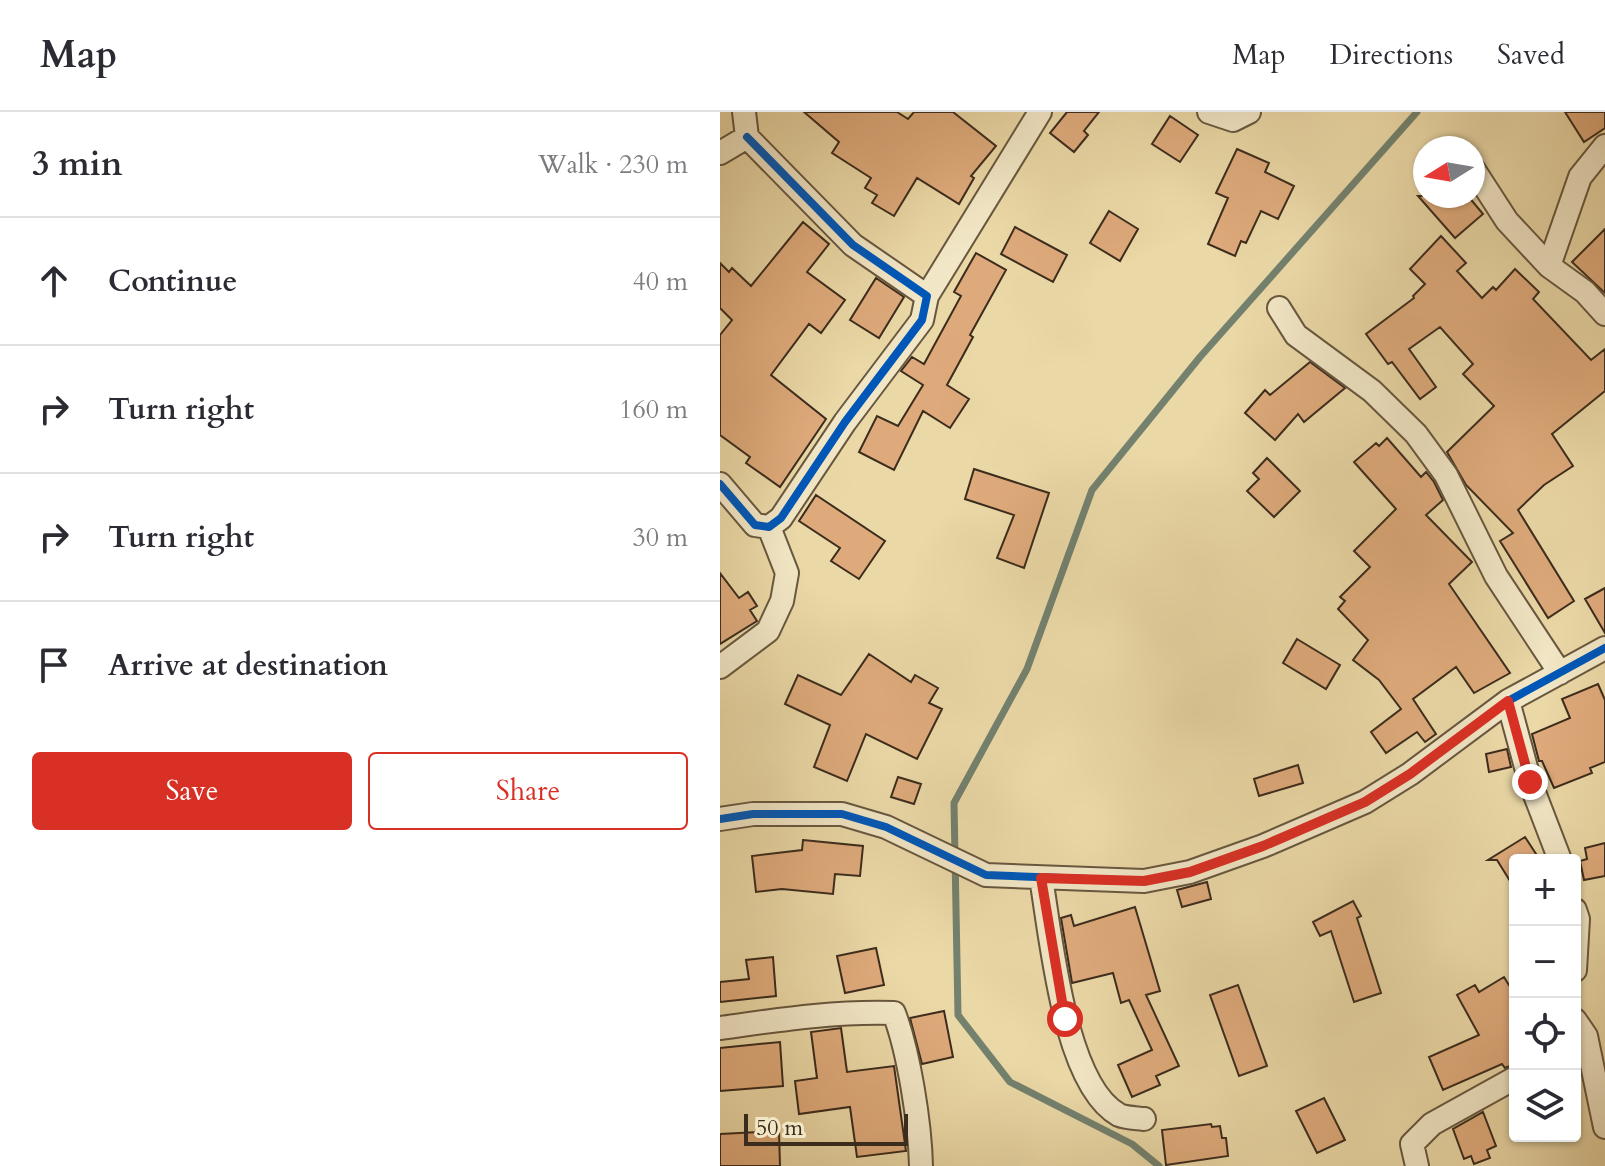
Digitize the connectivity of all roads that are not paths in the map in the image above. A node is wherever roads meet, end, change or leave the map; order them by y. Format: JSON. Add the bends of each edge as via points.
{"nodes":[{"id":1,"x":744,"y":112,"type":"edge"},
{"id":2,"x":1040,"y":112,"type":"edge"},
{"id":3,"x":1209,"y":112,"type":"edge"},
{"id":4,"x":1249,"y":112,"type":"edge"},
{"id":5,"x":747,"y":137,"type":"junction"},
{"id":6,"x":1605,"y":146,"type":"edge"},
{"id":7,"x":720,"y":153,"type":"edge"},
{"id":8,"x":1485,"y":187,"type":"edge"},
{"id":9,"x":1549,"y":266,"type":"junction"},
{"id":10,"x":927,"y":296,"type":"junction"},
{"id":11,"x":1279,"y":308,"type":"dead end"},
{"id":12,"x":1605,"y":314,"type":"edge"},
{"id":13,"x":720,"y":484,"type":"edge"},
{"id":14,"x":769,"y":527,"type":"junction"},
{"id":15,"x":1605,"y":648,"type":"edge"},
{"id":16,"x":720,"y":667,"type":"edge"},
{"id":17,"x":1560,"y":673,"type":"junction"},
{"id":18,"x":1508,"y":701,"type":"junction"},
{"id":19,"x":720,"y":819,"type":"edge"},
{"id":20,"x":1558,"y":854,"type":"edge"},
{"id":21,"x":1041,"y":878,"type":"junction"},
{"id":22,"x":720,"y":1028,"type":"edge"},
{"id":23,"x":1581,"y":1040,"type":"edge"},
{"id":24,"x":1509,"y":1081,"type":"edge"},
{"id":25,"x":1144,"y":1119,"type":"dead end"},
{"id":26,"x":1605,"y":1127,"type":"edge"},
{"id":27,"x":921,"y":1166,"type":"edge"},
{"id":28,"x":1417,"y":1166,"type":"edge"}],
"edges":[{"from":1,"to":5,"type":"street"},
{"from":2,"to":10,"type":"street"},
{"from":3,"to":4,"type":"street","via":[[1233,120]]},
{"from":5,"to":7,"type":"street"},
{"from":5,"to":10,"type":"street","via":[[853,245]]},
{"from":6,"to":9,"type":"street","via":[[1580,177]]},
{"from":8,"to":9,"type":"street","via":[[1507,221]]},
{"from":9,"to":12,"type":"street"},
{"from":10,"to":14,"type":"street","via":[[922,320],[781,518]]},
{"from":11,"to":17,"type":"street","via":[[1296,335],[1372,391],[1416,434],[1446,475],[1496,576]]},
{"from":13,"to":14,"type":"street","via":[[755,525]]},
{"from":14,"to":16,"type":"street","via":[[787,573],[782,601],[768,631]]},
{"from":15,"to":17,"type":"street"},
{"from":17,"to":18,"type":"street"},
{"from":18,"to":20,"type":"street","via":[[1530,782]]},
{"from":18,"to":21,"type":"street","via":[[1365,802],[1263,846],[1190,872],[1144,881]]},
{"from":19,"to":21,"type":"street","via":[[842,814],[886,827],[986,875]]},
{"from":21,"to":25,"type":"street","via":[[1065,1019],[1086,1077],[1103,1102],[1121,1116]]},
{"from":22,"to":27,"type":"street","via":[[833,1014],[894,1013],[907,1063]]},
{"from":23,"to":26,"type":"street"},
{"from":24,"to":28,"type":"street","via":[[1432,1124],[1412,1144]]}]}
